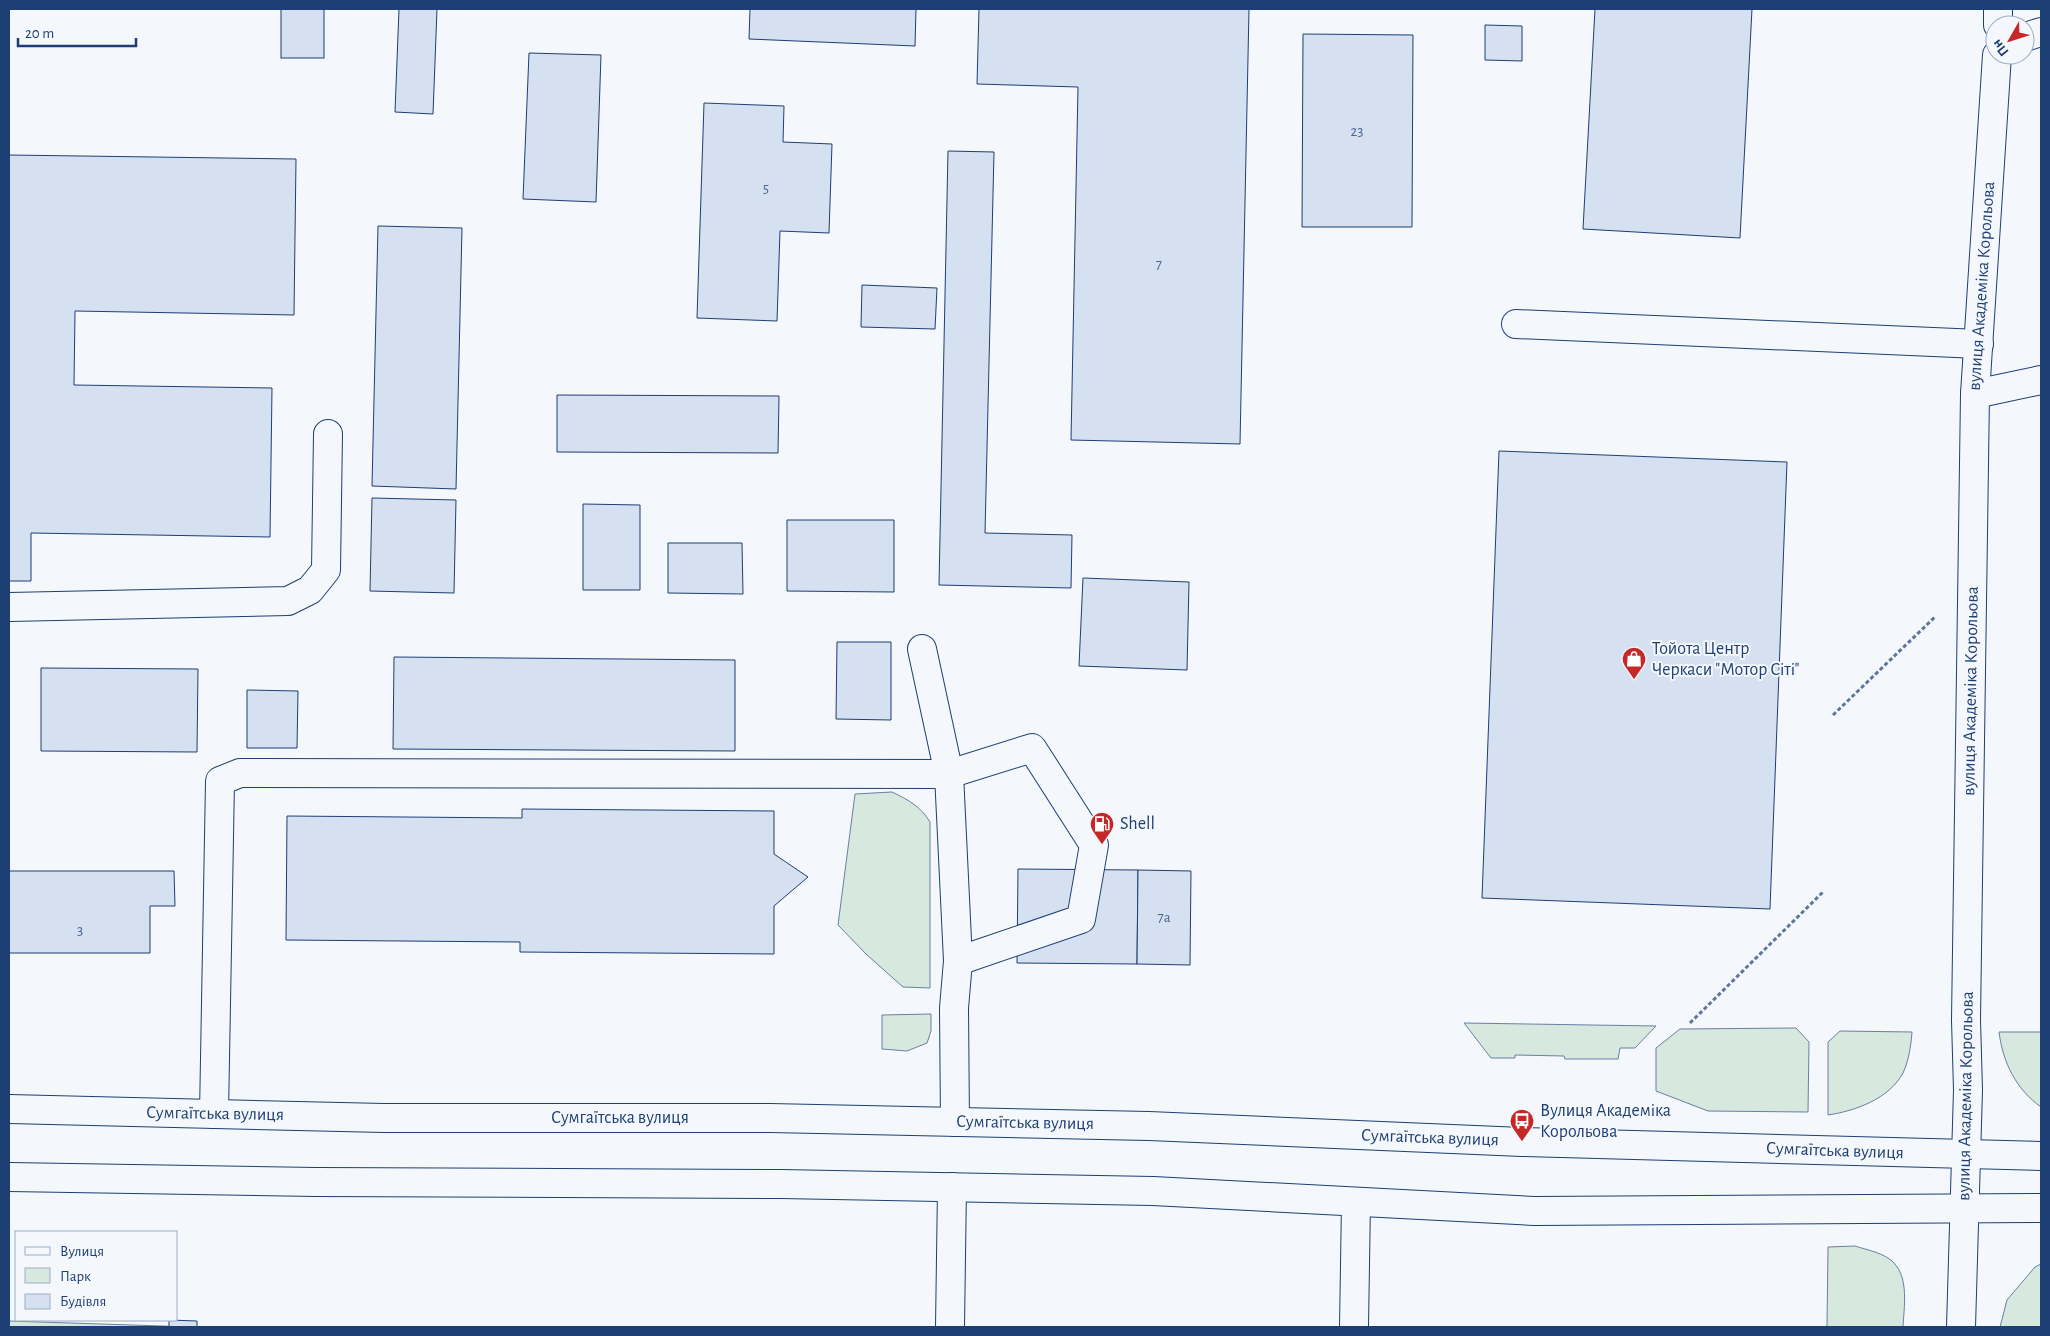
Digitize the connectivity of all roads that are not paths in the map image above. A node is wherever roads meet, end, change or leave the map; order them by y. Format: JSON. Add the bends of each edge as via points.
{"nodes":[{"id":1,"x":1996,"y":65,"type":"edge"},
{"id":2,"x":1516,"y":324,"type":"dead end"},
{"id":3,"x":1979,"y":344,"type":"junction"},
{"id":4,"x":2041,"y":380,"type":"edge"},
{"id":5,"x":1975,"y":394,"type":"junction"},
{"id":6,"x":328,"y":434,"type":"dead end"},
{"id":7,"x":9,"y":607,"type":"edge"},
{"id":8,"x":922,"y":649,"type":"dead end"},
{"id":9,"x":949,"y":774,"type":"junction"},
{"id":10,"x":958,"y":962,"type":"junction"},
{"id":11,"x":9,"y":1109,"type":"edge"},
{"id":12,"x":214,"y":1114,"type":"junction"},
{"id":13,"x":955,"y":1122,"type":"junction"},
{"id":14,"x":1966,"y":1154,"type":"junction"},
{"id":15,"x":2041,"y":1156,"type":"edge"},
{"id":16,"x":9,"y":1177,"type":"edge"},
{"id":17,"x":952,"y":1187,"type":"junction"},
{"id":18,"x":1356,"y":1202,"type":"junction"},
{"id":19,"x":1964,"y":1208,"type":"junction"},
{"id":20,"x":2041,"y":1208,"type":"edge"},
{"id":21,"x":950,"y":1327,"type":"edge"},
{"id":22,"x":1354,"y":1327,"type":"edge"},
{"id":23,"x":1960,"y":1327,"type":"edge"}],
"edges":[{"from":1,"to":3,"type":"main road","name":"вулиця Академіка Корольова"},
{"from":2,"to":3,"type":"main road"},
{"from":3,"to":5,"type":"main road","name":"вулиця Академіка Корольова"},
{"from":4,"to":5,"type":"main road"},
{"from":5,"to":14,"type":"main road","name":"вулиця Академіка Корольова"},
{"from":6,"to":7,"type":"main road","via":[[326,570],[310,590],[288,601]]},
{"from":8,"to":9,"type":"main road"},
{"from":9,"to":10,"type":"main road"},
{"from":9,"to":10,"type":"main road","via":[[1032,748],[1094,845],[1082,919]]},
{"from":9,"to":12,"type":"main road","via":[[240,773],[220,780]]},
{"from":10,"to":13,"type":"main road","via":[[954,1008]]},
{"from":11,"to":12,"type":"main road","name":"Сумгаїтська вулиця"},
{"from":12,"to":13,"type":"main road","name":"Сумгаїтська вулиця"},
{"from":13,"to":14,"type":"main road","name":"Сумгаїтська вулиця"},
{"from":14,"to":15,"type":"main road","name":"Сумгаїтська вулиця"},
{"from":14,"to":19,"type":"main road","name":"вулиця Академіка Корольова"},
{"from":16,"to":17,"type":"main road"},
{"from":17,"to":18,"type":"main road","via":[[1153,1191]]},
{"from":17,"to":21,"type":"main road"},
{"from":18,"to":19,"type":"main road","via":[[1534,1211]]},
{"from":18,"to":22,"type":"main road"},
{"from":19,"to":20,"type":"main road"},
{"from":19,"to":23,"type":"main road","name":"вулиця Академіка Корольова"}]}
